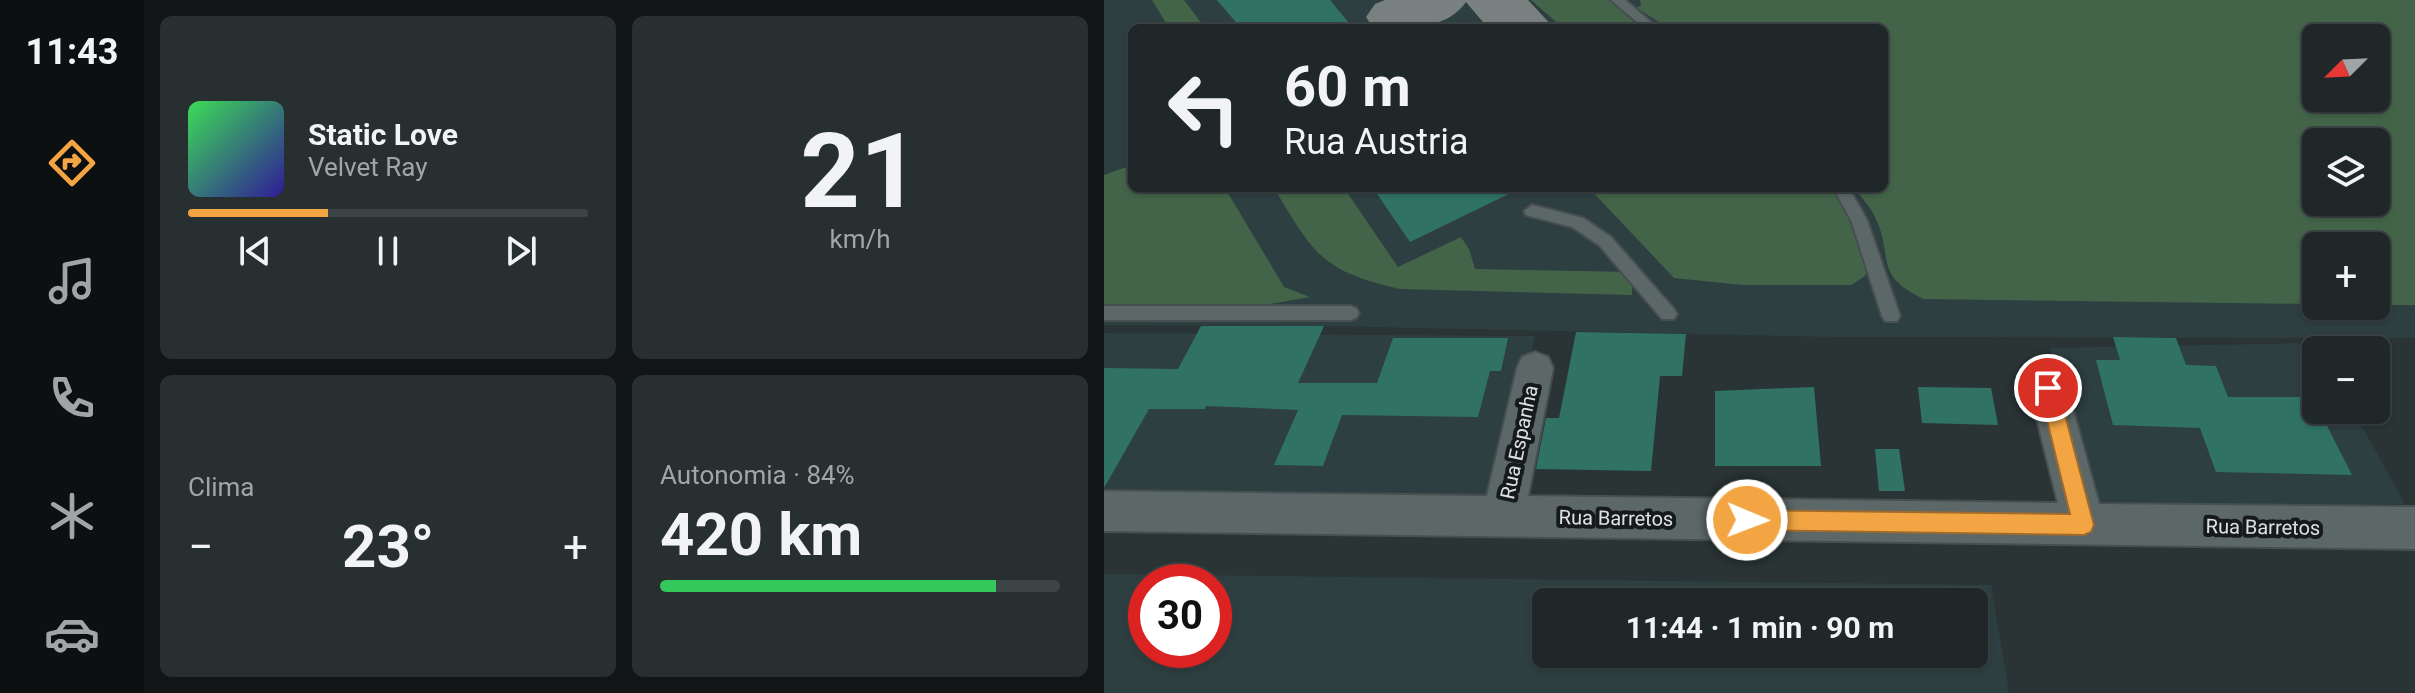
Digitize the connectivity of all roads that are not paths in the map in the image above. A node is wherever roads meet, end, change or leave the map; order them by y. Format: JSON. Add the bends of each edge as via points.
{"nodes":[{"id":1,"x":1617,"y":0,"type":"edge"},
{"id":2,"x":1647,"y":24,"type":"edge"},
{"id":3,"x":1843,"y":192,"type":"edge"},
{"id":4,"x":1532,"y":211,"type":"dead end"},
{"id":5,"x":1104,"y":313,"type":"edge"},
{"id":6,"x":1350,"y":313,"type":"dead end"},
{"id":7,"x":1668,"y":314,"type":"dead end"},
{"id":8,"x":1891,"y":316,"type":"dead end"},
{"id":9,"x":1535,"y":368,"type":"dead end"},
{"id":10,"x":2048,"y":388,"type":"dead end"},
{"id":11,"x":1104,"y":511,"type":"edge"},
{"id":12,"x":1503,"y":517,"type":"junction"},
{"id":13,"x":2084,"y":525,"type":"junction"},
{"id":14,"x":2415,"y":528,"type":"edge"}],
"edges":[{"from":1,"to":2,"type":"lane"},
{"from":3,"to":8,"type":"lane","via":[[1859,220]]},
{"from":4,"to":7,"type":"lane","via":[[1577,222],[1605,241]]},
{"from":5,"to":6,"type":"lane"},
{"from":9,"to":12,"type":"street","name":"Rua Espanha"},
{"from":10,"to":13,"type":"street"},
{"from":11,"to":12,"type":"street","name":"Rua Barretos"},
{"from":12,"to":13,"type":"street","name":"Rua Barretos"},
{"from":13,"to":14,"type":"street","name":"Rua Barretos"}]}
